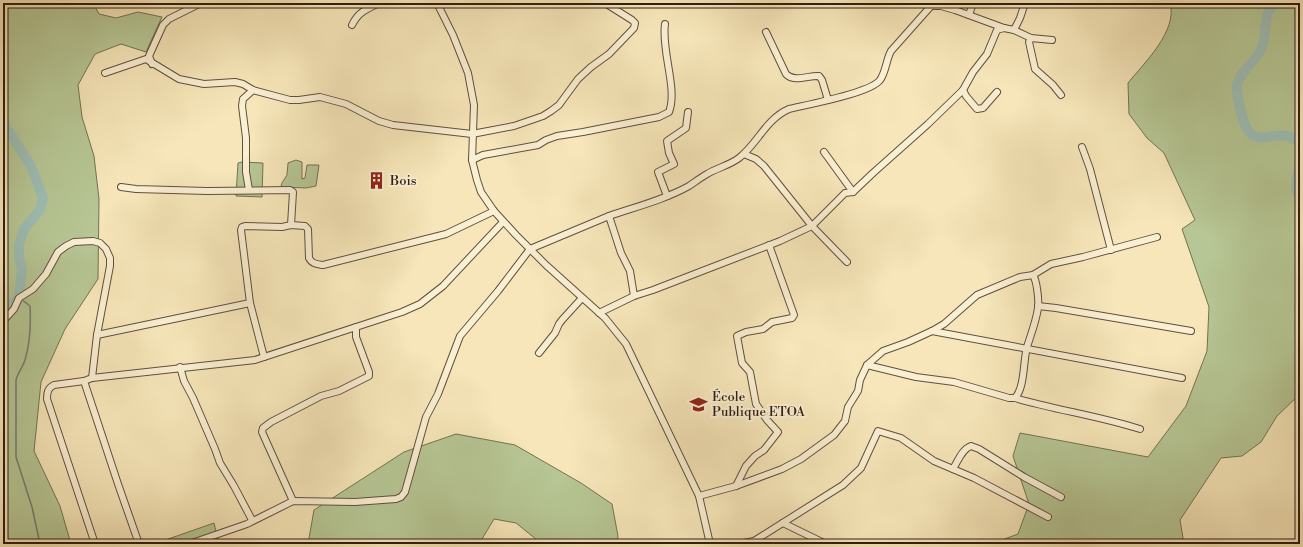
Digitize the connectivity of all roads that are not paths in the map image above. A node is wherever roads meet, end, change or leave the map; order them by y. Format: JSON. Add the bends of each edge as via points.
{"nodes":[{"id":1,"x":201,"y":3,"type":"edge"},
{"id":2,"x":379,"y":3,"type":"edge"},
{"id":3,"x":437,"y":3,"type":"edge"},
{"id":4,"x":605,"y":3,"type":"edge"},
{"id":5,"x":973,"y":3,"type":"edge"},
{"id":6,"x":1024,"y":3,"type":"edge"},
{"id":7,"x":935,"y":4,"type":"edge"},
{"id":8,"x":969,"y":15,"type":"junction"},
{"id":9,"x":665,"y":24,"type":"dead end"},
{"id":10,"x":352,"y":25,"type":"dead end"},
{"id":11,"x":1004,"y":28,"type":"junction"},
{"id":12,"x":1014,"y":30,"type":"junction"},
{"id":13,"x":766,"y":32,"type":"dead end"},
{"id":14,"x":1030,"y":38,"type":"junction"},
{"id":15,"x":1052,"y":40,"type":"dead end"},
{"id":16,"x":152,"y":64,"type":"junction"},
{"id":17,"x":105,"y":74,"type":"dead end"},
{"id":18,"x":253,"y":90,"type":"junction"},
{"id":19,"x":963,"y":90,"type":"junction"},
{"id":20,"x":996,"y":92,"type":"dead end"},
{"id":21,"x":1061,"y":95,"type":"dead end"},
{"id":22,"x":828,"y":100,"type":"junction"},
{"id":23,"x":688,"y":112,"type":"dead end"},
{"id":24,"x":472,"y":134,"type":"junction"},
{"id":25,"x":1082,"y":147,"type":"dead end"},
{"id":26,"x":824,"y":152,"type":"dead end"},
{"id":27,"x":744,"y":154,"type":"junction"},
{"id":28,"x":472,"y":160,"type":"junction"},
{"id":29,"x":121,"y":188,"type":"dead end"},
{"id":30,"x":248,"y":190,"type":"junction"},
{"id":31,"x":853,"y":192,"type":"junction"},
{"id":32,"x":667,"y":196,"type":"junction"},
{"id":33,"x":494,"y":211,"type":"junction"},
{"id":34,"x":609,"y":216,"type":"junction"},
{"id":35,"x":503,"y":222,"type":"junction"},
{"id":36,"x":292,"y":225,"type":"junction"},
{"id":37,"x":812,"y":226,"type":"junction"},
{"id":38,"x":1158,"y":236,"type":"dead end"},
{"id":39,"x":769,"y":245,"type":"junction"},
{"id":40,"x":530,"y":249,"type":"junction"},
{"id":41,"x":1111,"y":250,"type":"junction"},
{"id":42,"x":847,"y":262,"type":"dead end"},
{"id":43,"x":1033,"y":275,"type":"junction"},
{"id":44,"x":634,"y":296,"type":"junction"},
{"id":45,"x":582,"y":298,"type":"junction"},
{"id":46,"x":250,"y":304,"type":"junction"},
{"id":47,"x":1038,"y":306,"type":"junction"},
{"id":48,"x":599,"y":313,"type":"junction"},
{"id":49,"x":3,"y":320,"type":"edge"},
{"id":50,"x":356,"y":328,"type":"junction"},
{"id":51,"x":932,"y":331,"type":"junction"},
{"id":52,"x":1191,"y":331,"type":"dead end"},
{"id":53,"x":97,"y":335,"type":"junction"},
{"id":54,"x":1027,"y":348,"type":"junction"},
{"id":55,"x":540,"y":353,"type":"dead end"},
{"id":56,"x":264,"y":357,"type":"junction"},
{"id":57,"x":867,"y":365,"type":"junction"},
{"id":58,"x":180,"y":367,"type":"junction"},
{"id":59,"x":92,"y":378,"type":"junction"},
{"id":60,"x":1182,"y":378,"type":"dead end"},
{"id":61,"x":84,"y":381,"type":"junction"},
{"id":62,"x":1015,"y":398,"type":"junction"},
{"id":63,"x":1140,"y":429,"type":"dead end"},
{"id":64,"x":953,"y":469,"type":"junction"},
{"id":65,"x":736,"y":486,"type":"junction"},
{"id":66,"x":699,"y":496,"type":"junction"},
{"id":67,"x":1061,"y":497,"type":"dead end"},
{"id":68,"x":293,"y":501,"type":"junction"},
{"id":69,"x":1048,"y":517,"type":"dead end"},
{"id":70,"x":252,"y":520,"type":"junction"},
{"id":71,"x":783,"y":523,"type":"junction"},
{"id":72,"x":756,"y":542,"type":"edge"},
{"id":73,"x":95,"y":544,"type":"edge"},
{"id":74,"x":139,"y":544,"type":"edge"},
{"id":75,"x":189,"y":544,"type":"edge"},
{"id":76,"x":710,"y":544,"type":"edge"},
{"id":77,"x":738,"y":544,"type":"edge"},
{"id":78,"x":826,"y":544,"type":"edge"}],
"edges":[{"from":1,"to":16,"type":"street","via":[[169,19],[163,25],[150,56]]},
{"from":2,"to":10,"type":"street","via":[[356,16]]},
{"from":3,"to":24,"type":"street","via":[[468,73],[474,105]]},
{"from":4,"to":24,"type":"street","via":[[632,20],[635,23],[634,28],[609,54],[578,79],[559,105],[543,116],[521,124]]},
{"from":5,"to":8,"type":"street"},
{"from":6,"to":12,"type":"street"},
{"from":7,"to":8,"type":"street"},
{"from":7,"to":22,"type":"street","via":[[891,51],[881,80],[864,90]]},
{"from":8,"to":11,"type":"street"},
{"from":9,"to":28,"type":"street","via":[[663,34],[672,106],[669,112],[659,117],[557,136],[538,145],[483,155]]},
{"from":11,"to":12,"type":"street"},
{"from":11,"to":19,"type":"street","via":[[997,30],[987,54]]},
{"from":12,"to":14,"type":"street"},
{"from":13,"to":22,"type":"street","via":[[786,74],[795,78],[819,76]]},
{"from":14,"to":15,"type":"street"},
{"from":14,"to":21,"type":"street","via":[[1035,68]]},
{"from":16,"to":17,"type":"street","via":[[146,59]]},
{"from":16,"to":18,"type":"street","via":[[179,79],[204,84],[235,82]]},
{"from":18,"to":24,"type":"street","via":[[290,100],[320,97],[346,104],[378,122]]},
{"from":18,"to":30,"type":"street","via":[[243,99],[242,106]]},
{"from":19,"to":20,"type":"street","via":[[977,109],[983,108]]},
{"from":19,"to":31,"type":"street"},
{"from":22,"to":27,"type":"street","via":[[780,112]]},
{"from":23,"to":32,"type":"street","via":[[686,128],[667,141],[674,164],[658,172]]},
{"from":24,"to":28,"type":"street"},
{"from":25,"to":41,"type":"street"},
{"from":26,"to":31,"type":"street"},
{"from":27,"to":32,"type":"street"},
{"from":27,"to":37,"type":"street","via":[[764,166]]},
{"from":28,"to":33,"type":"street","via":[[481,192]]},
{"from":29,"to":30,"type":"street"},
{"from":30,"to":36,"type":"street","via":[[293,192]]},
{"from":31,"to":37,"type":"street","via":[[846,193]]},
{"from":32,"to":34,"type":"street"},
{"from":33,"to":35,"type":"street"},
{"from":33,"to":36,"type":"street","via":[[446,234],[323,265],[311,262],[309,258],[307,228]]},
{"from":34,"to":40,"type":"street"},
{"from":34,"to":44,"type":"street","via":[[630,271]]},
{"from":35,"to":40,"type":"street"},
{"from":35,"to":50,"type":"street","via":[[448,281],[426,300],[402,312]]},
{"from":36,"to":46,"type":"street","via":[[242,227]]},
{"from":37,"to":39,"type":"street"},
{"from":37,"to":42,"type":"street"},
{"from":38,"to":41,"type":"street"},
{"from":39,"to":44,"type":"street"},
{"from":39,"to":65,"type":"street","via":[[794,315],[792,318],[772,322],[763,329],[737,336],[742,363],[750,372],[756,404],[766,420],[778,432],[764,450],[746,466]]},
{"from":40,"to":45,"type":"street"},
{"from":40,"to":68,"type":"street","via":[[460,336],[438,394],[426,417],[405,492],[401,497],[355,502]]},
{"from":41,"to":43,"type":"street","via":[[1052,264]]},
{"from":43,"to":47,"type":"street","via":[[1038,287]]},
{"from":43,"to":51,"type":"street","via":[[1020,277],[977,295],[944,324]]},
{"from":44,"to":48,"type":"street"},
{"from":45,"to":48,"type":"street"},
{"from":45,"to":55,"type":"street","via":[[562,320]]},
{"from":46,"to":53,"type":"street"},
{"from":46,"to":56,"type":"street"},
{"from":47,"to":52,"type":"street"},
{"from":47,"to":54,"type":"street"},
{"from":48,"to":66,"type":"street","via":[[626,344]]},
{"from":49,"to":53,"type":"street","via":[[14,309],[19,298],[33,289],[46,274],[58,252],[74,242],[93,240],[106,249],[110,258]]},
{"from":50,"to":56,"type":"street"},
{"from":50,"to":68,"type":"street","via":[[356,337],[369,376],[321,396],[271,422],[262,432]]},
{"from":51,"to":54,"type":"street"},
{"from":51,"to":57,"type":"street","via":[[883,351]]},
{"from":53,"to":59,"type":"street"},
{"from":54,"to":60,"type":"street"},
{"from":54,"to":62,"type":"street","via":[[1020,386]]},
{"from":56,"to":58,"type":"street"},
{"from":57,"to":62,"type":"street","via":[[954,382]]},
{"from":57,"to":65,"type":"street","via":[[858,391],[848,407],[845,421],[834,436],[782,469]]},
{"from":58,"to":59,"type":"street"},
{"from":58,"to":70,"type":"street","via":[[220,463]]},
{"from":59,"to":61,"type":"street"},
{"from":61,"to":73,"type":"street","via":[[50,386],[47,399]]},
{"from":61,"to":74,"type":"street"},
{"from":62,"to":63,"type":"street"},
{"from":64,"to":67,"type":"street","via":[[971,446]]},
{"from":64,"to":69,"type":"street"},
{"from":64,"to":71,"type":"street","via":[[934,461],[901,438],[878,430],[861,468],[843,485]]},
{"from":65,"to":66,"type":"street"},
{"from":66,"to":76,"type":"street"},
{"from":68,"to":70,"type":"street"},
{"from":70,"to":75,"type":"street"},
{"from":71,"to":72,"type":"street"},
{"from":71,"to":78,"type":"street"},
{"from":72,"to":77,"type":"street"}]}
